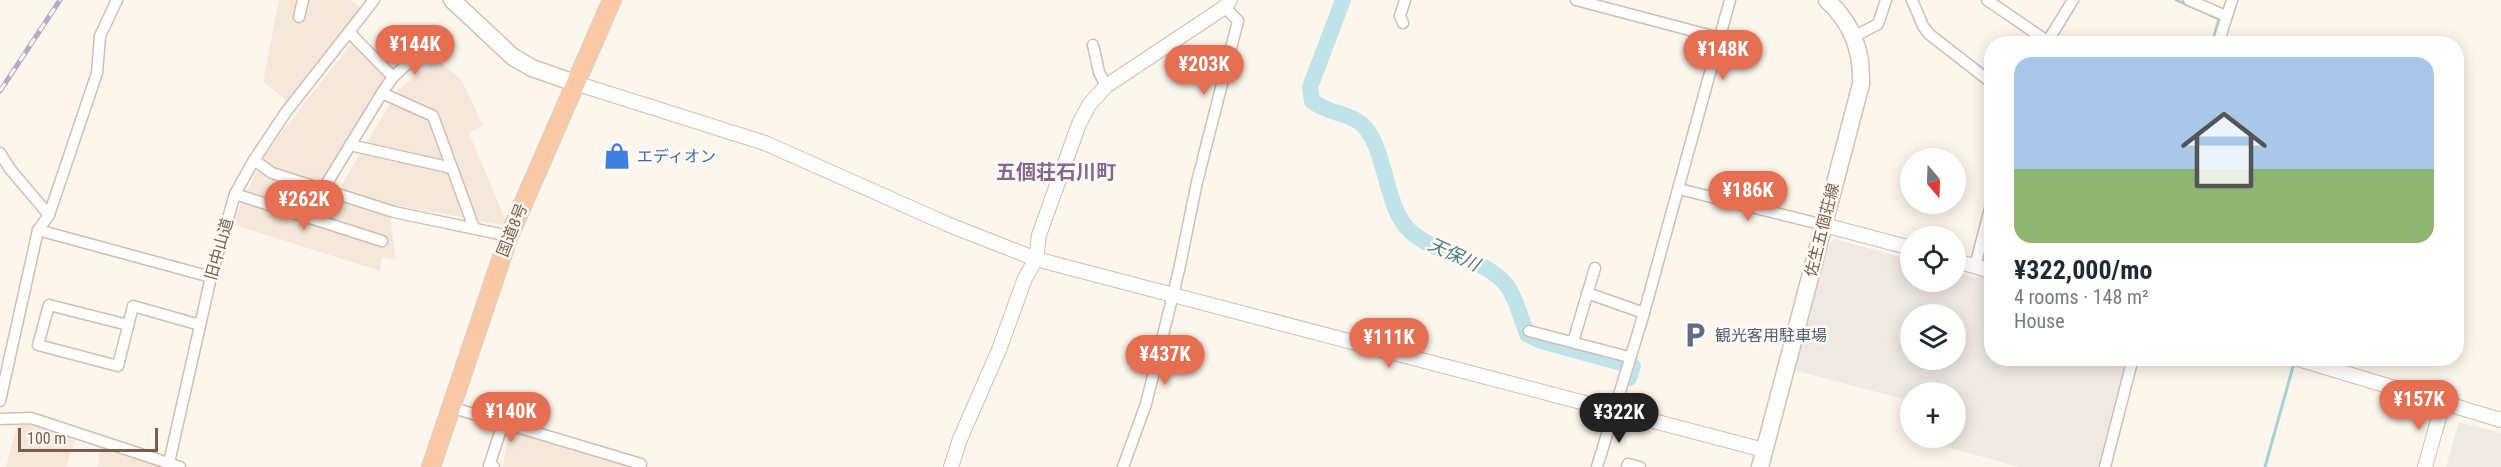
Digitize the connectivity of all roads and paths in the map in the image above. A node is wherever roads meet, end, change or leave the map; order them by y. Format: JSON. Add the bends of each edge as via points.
{"nodes":[{"id":1,"x":117,"y":0,"type":"edge"},
{"id":2,"x":303,"y":0,"type":"edge"},
{"id":3,"x":452,"y":0,"type":"edge"},
{"id":4,"x":612,"y":0,"type":"edge"},
{"id":5,"x":1405,"y":0,"type":"edge"},
{"id":6,"x":1576,"y":0,"type":"edge"},
{"id":7,"x":1730,"y":0,"type":"edge"},
{"id":8,"x":1827,"y":0,"type":"edge"},
{"id":9,"x":1886,"y":0,"type":"edge"},
{"id":10,"x":1912,"y":0,"type":"edge"},
{"id":11,"x":1987,"y":0,"type":"edge"},
{"id":12,"x":2073,"y":0,"type":"edge"},
{"id":13,"x":2189,"y":0,"type":"edge"},
{"id":14,"x":2232,"y":0,"type":"edge"},
{"id":15,"x":368,"y":2,"type":"edge"},
{"id":16,"x":1227,"y":3,"type":"edge"},
{"id":17,"x":2226,"y":16,"type":"junction"},
{"id":18,"x":299,"y":17,"type":"dead end"},
{"id":19,"x":1403,"y":23,"type":"dead end"},
{"id":20,"x":349,"y":32,"type":"junction"},
{"id":21,"x":1855,"y":36,"type":"junction"},
{"id":22,"x":2038,"y":36,"type":"edge"},
{"id":23,"x":2050,"y":36,"type":"edge"},
{"id":24,"x":2220,"y":36,"type":"edge"},
{"id":25,"x":1719,"y":38,"type":"junction"},
{"id":26,"x":1093,"y":45,"type":"dead end"},
{"id":27,"x":418,"y":54,"type":"dead end"},
{"id":28,"x":393,"y":77,"type":"junction"},
{"id":29,"x":1984,"y":77,"type":"edge"},
{"id":30,"x":574,"y":83,"type":"junction"},
{"id":31,"x":1106,"y":86,"type":"junction"},
{"id":32,"x":382,"y":93,"type":"junction"},
{"id":33,"x":350,"y":146,"type":"junction"},
{"id":34,"x":0,"y":153,"type":"edge"},
{"id":35,"x":254,"y":160,"type":"junction"},
{"id":36,"x":452,"y":168,"type":"junction"},
{"id":37,"x":324,"y":188,"type":"junction"},
{"id":38,"x":1679,"y":189,"type":"junction"},
{"id":39,"x":236,"y":194,"type":"junction"},
{"id":40,"x":49,"y":215,"type":"junction"},
{"id":41,"x":1824,"y":225,"type":"junction"},
{"id":42,"x":474,"y":228,"type":"junction"},
{"id":43,"x":38,"y":230,"type":"junction"},
{"id":44,"x":1984,"y":232,"type":"edge"},
{"id":45,"x":509,"y":236,"type":"junction"},
{"id":46,"x":382,"y":241,"type":"dead end"},
{"id":47,"x":1900,"y":245,"type":"edge"},
{"id":48,"x":1036,"y":259,"type":"junction"},
{"id":49,"x":1966,"y":264,"type":"edge"},
{"id":50,"x":1975,"y":266,"type":"junction"},
{"id":51,"x":1595,"y":268,"type":"dead end"},
{"id":52,"x":1984,"y":269,"type":"edge"},
{"id":53,"x":210,"y":277,"type":"junction"},
{"id":54,"x":1587,"y":293,"type":"junction"},
{"id":55,"x":1173,"y":294,"type":"junction"},
{"id":56,"x":1644,"y":313,"type":"junction"},
{"id":57,"x":128,"y":325,"type":"junction"},
{"id":58,"x":200,"y":325,"type":"junction"},
{"id":59,"x":1529,"y":331,"type":"dead end"},
{"id":60,"x":1573,"y":342,"type":"junction"},
{"id":61,"x":1628,"y":362,"type":"junction"},
{"id":62,"x":2131,"y":366,"type":"edge"},
{"id":63,"x":2321,"y":366,"type":"edge"},
{"id":64,"x":0,"y":400,"type":"edge"},
{"id":65,"x":2443,"y":404,"type":"junction"},
{"id":66,"x":450,"y":407,"type":"junction"},
{"id":67,"x":1617,"y":414,"type":"junction"},
{"id":68,"x":0,"y":419,"type":"edge"},
{"id":69,"x":2501,"y":420,"type":"edge"},
{"id":70,"x":503,"y":423,"type":"junction"},
{"id":71,"x":1762,"y":459,"type":"edge"},
{"id":72,"x":172,"y":466,"type":"edge"},
{"id":73,"x":431,"y":467,"type":"edge"},
{"id":74,"x":491,"y":467,"type":"edge"},
{"id":75,"x":639,"y":467,"type":"edge"},
{"id":76,"x":951,"y":467,"type":"edge"},
{"id":77,"x":1123,"y":467,"type":"edge"},
{"id":78,"x":1597,"y":467,"type":"edge"},
{"id":79,"x":1627,"y":467,"type":"edge"},
{"id":80,"x":1640,"y":467,"type":"edge"},
{"id":81,"x":2105,"y":467,"type":"edge"},
{"id":82,"x":2425,"y":467,"type":"edge"}],
"edges":[{"from":1,"to":40,"type":"street","via":[[100,36],[97,73]]},
{"from":2,"to":18,"type":"street"},
{"from":3,"to":30,"type":"main road","via":[[513,57]]},
{"from":4,"to":30,"type":"highway","name":"国道8号"},
{"from":5,"to":19,"type":"street","via":[[1400,16]]},
{"from":6,"to":25,"type":"street"},
{"from":7,"to":25,"type":"street"},
{"from":8,"to":21,"type":"main road","name":"佐生五個荘線"},
{"from":9,"to":21,"type":"street","via":[[1878,24]]},
{"from":10,"to":29,"type":"street","via":[[1929,34]]},
{"from":11,"to":22,"type":"street"},
{"from":12,"to":23,"type":"street"},
{"from":13,"to":17,"type":"street"},
{"from":14,"to":17,"type":"street"},
{"from":15,"to":20,"type":"street","name":"旧中山道"},
{"from":16,"to":31,"type":"street"},
{"from":16,"to":55,"type":"street","via":[[1238,21]]},
{"from":17,"to":24,"type":"street"},
{"from":20,"to":28,"type":"street"},
{"from":20,"to":35,"type":"street","name":"旧中山道"},
{"from":21,"to":41,"type":"main road","name":"佐生五個荘線","via":[[1862,62],[1861,84]]},
{"from":25,"to":38,"type":"street"},
{"from":26,"to":31,"type":"street"},
{"from":27,"to":28,"type":"street"},
{"from":28,"to":32,"type":"street"},
{"from":30,"to":45,"type":"highway","name":"国道8号"},
{"from":30,"to":48,"type":"street","via":[[765,143]]},
{"from":31,"to":48,"type":"street","via":[[1079,123],[1039,235]]},
{"from":32,"to":33,"type":"street"},
{"from":32,"to":36,"type":"street","via":[[433,116]]},
{"from":33,"to":36,"type":"street"},
{"from":33,"to":37,"type":"street"},
{"from":34,"to":40,"type":"street"},
{"from":35,"to":37,"type":"street","via":[[272,173]]},
{"from":35,"to":39,"type":"street","name":"旧中山道"},
{"from":36,"to":42,"type":"street"},
{"from":37,"to":42,"type":"street","via":[[394,212]]},
{"from":38,"to":41,"type":"street"},
{"from":38,"to":56,"type":"street"},
{"from":39,"to":46,"type":"street"},
{"from":39,"to":53,"type":"street","name":"旧中山道"},
{"from":40,"to":43,"type":"street"},
{"from":41,"to":47,"type":"street"},
{"from":41,"to":71,"type":"main road","name":"佐生五個荘線"},
{"from":42,"to":45,"type":"street"},
{"from":43,"to":53,"type":"street"},
{"from":43,"to":64,"type":"street"},
{"from":44,"to":50,"type":"street"},
{"from":45,"to":66,"type":"highway","name":"国道8号"},
{"from":48,"to":55,"type":"street"},
{"from":48,"to":76,"type":"street"},
{"from":49,"to":50,"type":"street"},
{"from":50,"to":52,"type":"street"},
{"from":51,"to":54,"type":"street"},
{"from":53,"to":58,"type":"street","name":"旧中山道"},
{"from":54,"to":56,"type":"street"},
{"from":54,"to":60,"type":"street"},
{"from":55,"to":67,"type":"street"},
{"from":55,"to":77,"type":"street","via":[[1146,404]]},
{"from":56,"to":61,"type":"street"},
{"from":57,"to":57,"type":"street","via":[[118,366],[38,345],[49,305]]},
{"from":57,"to":58,"type":"street","via":[[133,306]]},
{"from":58,"to":72,"type":"street","name":"旧中山道"},
{"from":59,"to":60,"type":"street"},
{"from":60,"to":61,"type":"street"},
{"from":61,"to":67,"type":"street"},
{"from":62,"to":81,"type":"street"},
{"from":63,"to":65,"type":"street"},
{"from":65,"to":69,"type":"street"},
{"from":65,"to":82,"type":"street"},
{"from":66,"to":70,"type":"street"},
{"from":66,"to":73,"type":"highway","name":"国道8号"},
{"from":67,"to":71,"type":"street"},
{"from":67,"to":78,"type":"street"},
{"from":68,"to":72,"type":"street","via":[[31,418]]},
{"from":70,"to":74,"type":"street"},
{"from":70,"to":75,"type":"street","via":[[640,464]]},
{"from":79,"to":80,"type":"street"}]}
